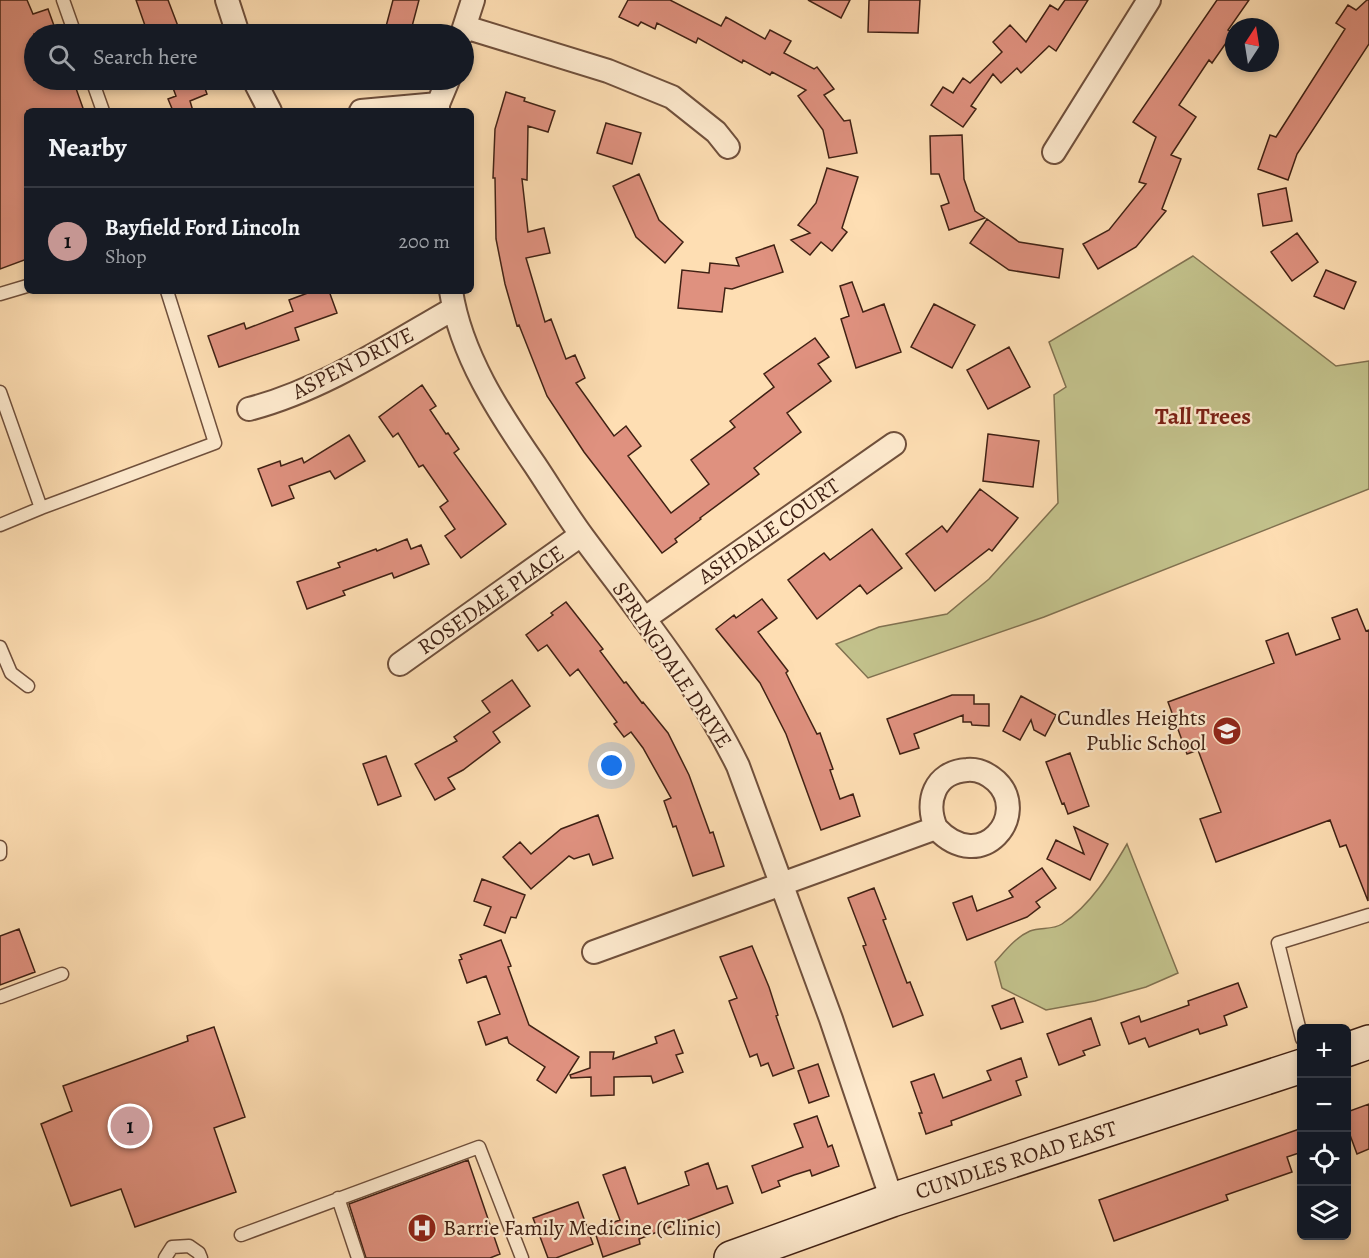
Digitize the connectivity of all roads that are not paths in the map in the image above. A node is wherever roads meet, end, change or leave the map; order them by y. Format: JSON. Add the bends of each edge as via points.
{"nodes":[{"id":1,"x":63,"y":0,"type":"edge"},
{"id":2,"x":227,"y":0,"type":"edge"},
{"id":3,"x":473,"y":0,"type":"edge"},
{"id":4,"x":1149,"y":0,"type":"edge"},
{"id":5,"x":71,"y":24,"type":"edge"},
{"id":6,"x":235,"y":24,"type":"edge"},
{"id":7,"x":465,"y":24,"type":"edge"},
{"id":8,"x":474,"y":34,"type":"edge"},
{"id":9,"x":96,"y":90,"type":"edge"},
{"id":10,"x":259,"y":90,"type":"edge"},
{"id":11,"x":444,"y":90,"type":"edge"},
{"id":12,"x":103,"y":108,"type":"edge"},
{"id":13,"x":268,"y":108,"type":"edge"},
{"id":14,"x":438,"y":108,"type":"edge"},
{"id":15,"x":728,"y":147,"type":"dead end"},
{"id":16,"x":1054,"y":152,"type":"dead end"},
{"id":17,"x":24,"y":287,"type":"edge"},
{"id":18,"x":0,"y":294,"type":"edge"},
{"id":19,"x":168,"y":294,"type":"edge"},
{"id":20,"x":452,"y":300,"type":"edge"},
{"id":21,"x":0,"y":392,"type":"edge"},
{"id":22,"x":2,"y":406,"type":"edge"},
{"id":23,"x":249,"y":409,"type":"dead end"},
{"id":24,"x":894,"y":444,"type":"dead end"},
{"id":25,"x":41,"y":508,"type":"junction"},
{"id":26,"x":1,"y":520,"type":"edge"},
{"id":27,"x":581,"y":535,"type":"junction"},
{"id":28,"x":644,"y":619,"type":"junction"},
{"id":29,"x":0,"y":647,"type":"edge"},
{"id":30,"x":400,"y":664,"type":"dead end"},
{"id":31,"x":28,"y":686,"type":"dead end"},
{"id":32,"x":936,"y":828,"type":"dead end"},
{"id":33,"x":0,"y":847,"type":"edge"},
{"id":34,"x":0,"y":854,"type":"edge"},
{"id":35,"x":780,"y":883,"type":"junction"},
{"id":36,"x":1369,"y":915,"type":"edge"},
{"id":37,"x":594,"y":952,"type":"dead end"},
{"id":38,"x":62,"y":974,"type":"dead end"},
{"id":39,"x":0,"y":997,"type":"edge"},
{"id":40,"x":1298,"y":1024,"type":"edge"},
{"id":41,"x":1369,"y":1042,"type":"edge"},
{"id":42,"x":1351,"y":1049,"type":"edge"},
{"id":43,"x":1297,"y":1068,"type":"edge"},
{"id":44,"x":339,"y":1198,"type":"junction"},
{"id":45,"x":892,"y":1200,"type":"junction"},
{"id":46,"x":241,"y":1235,"type":"dead end"},
{"id":47,"x":165,"y":1258,"type":"edge"},
{"id":48,"x":201,"y":1258,"type":"edge"},
{"id":49,"x":358,"y":1258,"type":"edge"},
{"id":50,"x":522,"y":1258,"type":"edge"},
{"id":51,"x":731,"y":1258,"type":"edge"}],
"edges":[{"from":1,"to":5,"type":"lane"},
{"from":2,"to":6,"type":"street"},
{"from":3,"to":7,"type":"street"},
{"from":4,"to":16,"type":"street"},
{"from":8,"to":15,"type":"street","via":[[608,71],[672,97],[716,132]]},
{"from":9,"to":12,"type":"lane"},
{"from":10,"to":13,"type":"street"},
{"from":11,"to":14,"type":"street"},
{"from":17,"to":18,"type":"lane"},
{"from":19,"to":25,"type":"lane","via":[[215,443]]},
{"from":20,"to":23,"type":"street","name":"ASPEN DRIVE","via":[[339,374],[304,391]]},
{"from":20,"to":27,"type":"street","name":"SPRINGDALE DRIVE","via":[[488,390]]},
{"from":21,"to":22,"type":"lane"},
{"from":22,"to":25,"type":"lane"},
{"from":24,"to":28,"type":"street","name":"ASHDALE COURT"},
{"from":25,"to":26,"type":"lane"},
{"from":27,"to":28,"type":"street","name":"SPRINGDALE DRIVE"},
{"from":27,"to":30,"type":"street","name":"ROSEDALE PLACE"},
{"from":28,"to":35,"type":"street","name":"SPRINGDALE DRIVE","via":[[727,744]]},
{"from":29,"to":31,"type":"lane","via":[[11,674]]},
{"from":32,"to":35,"type":"street"},
{"from":33,"to":34,"type":"lane"},
{"from":35,"to":37,"type":"street","via":[[730,905]]},
{"from":35,"to":45,"type":"street","name":"SPRINGDALE DRIVE"},
{"from":36,"to":40,"type":"lane","via":[[1278,943]]},
{"from":38,"to":39,"type":"lane"},
{"from":41,"to":42,"type":"main road"},
{"from":43,"to":45,"type":"main road","name":"CUNDLES ROAD EAST"},
{"from":44,"to":46,"type":"lane"},
{"from":44,"to":49,"type":"lane"},
{"from":44,"to":50,"type":"lane","via":[[479,1147]]},
{"from":45,"to":51,"type":"main road","name":"CUNDLES ROAD EAST"},
{"from":47,"to":48,"type":"lane","via":[[172,1247],[189,1246]]}]}
